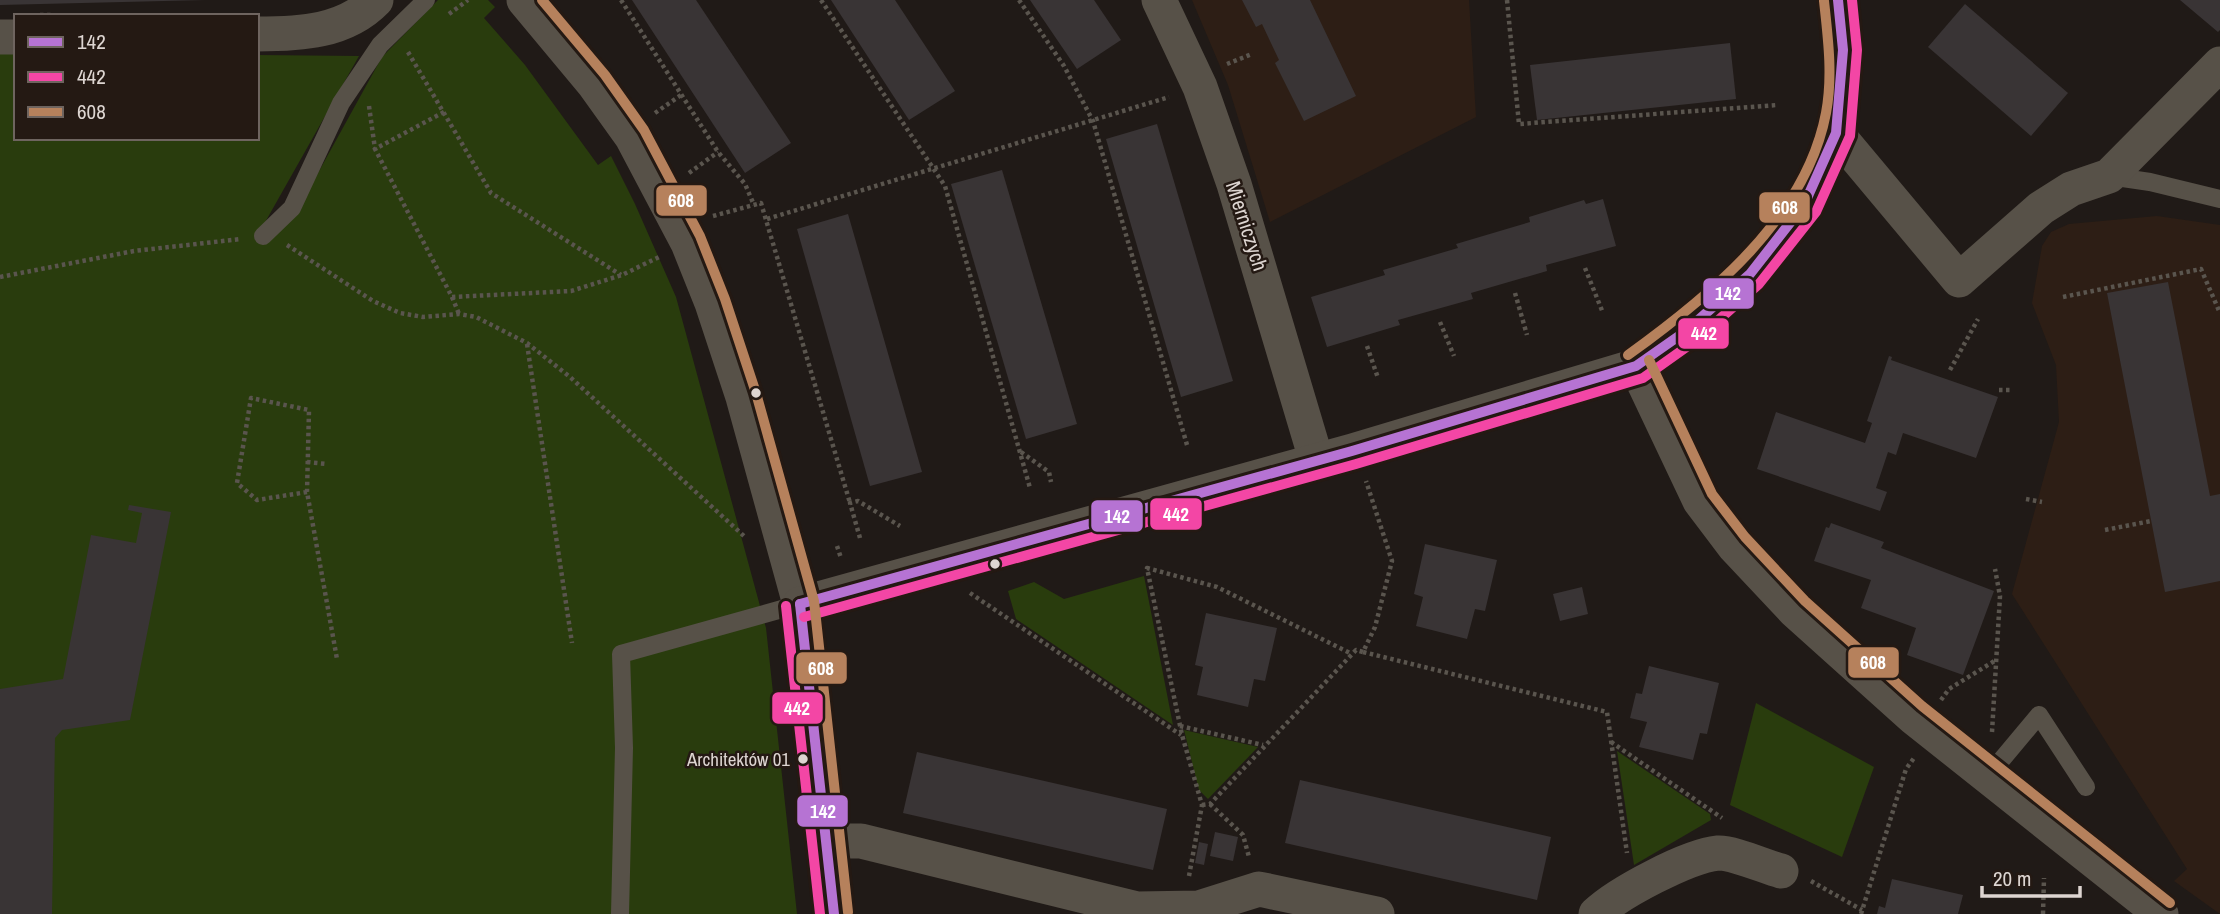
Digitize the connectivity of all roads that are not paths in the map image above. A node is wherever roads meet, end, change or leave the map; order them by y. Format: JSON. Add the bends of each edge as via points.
{"nodes":[{"id":1,"x":376,"y":0,"type":"edge"},
{"id":2,"x":426,"y":0,"type":"edge"},
{"id":3,"x":524,"y":0,"type":"edge"},
{"id":4,"x":1159,"y":0,"type":"edge"},
{"id":5,"x":1838,"y":0,"type":"edge"},
{"id":6,"x":259,"y":34,"type":"edge"},
{"id":7,"x":2220,"y":64,"type":"edge"},
{"id":8,"x":1836,"y":132,"type":"junction"},
{"id":9,"x":2109,"y":176,"type":"junction"},
{"id":10,"x":2220,"y":199,"type":"edge"},
{"id":11,"x":265,"y":234,"type":"road end"},
{"id":12,"x":1636,"y":366,"type":"junction"},
{"id":13,"x":1316,"y":459,"type":"junction"},
{"id":14,"x":800,"y":604,"type":"junction"},
{"id":15,"x":1990,"y":760,"type":"junction"},
{"id":16,"x":2086,"y":787,"type":"dead end"},
{"id":17,"x":826,"y":841,"type":"junction"},
{"id":18,"x":1781,"y":871,"type":"dead end"},
{"id":19,"x":620,"y":914,"type":"edge"},
{"id":20,"x":834,"y":914,"type":"edge"},
{"id":21,"x":1377,"y":914,"type":"edge"},
{"id":22,"x":1596,"y":914,"type":"edge"},
{"id":23,"x":2161,"y":914,"type":"edge"}],
"edges":[{"from":1,"to":6,"type":"street","via":[[345,23],[288,34]]},
{"from":2,"to":11,"type":"lane","via":[[380,45],[341,103],[292,208]]},
{"from":3,"to":14,"type":"street","via":[[632,137],[688,243],[743,397]]},
{"from":4,"to":13,"type":"street","name":"Mierniczych","via":[[1200,88],[1234,184]]},
{"from":5,"to":8,"type":"street","via":[[1843,50]]},
{"from":7,"to":9,"type":"street"},
{"from":8,"to":9,"type":"street","via":[[1959,280],[2041,208],[2071,189]]},
{"from":8,"to":12,"type":"street","via":[[1804,205],[1750,274],[1686,331]]},
{"from":9,"to":10,"type":"lane"},
{"from":12,"to":13,"type":"street"},
{"from":12,"to":15,"type":"street","via":[[1700,501],[1734,546],[1794,611],[1858,670]]},
{"from":13,"to":14,"type":"street"},
{"from":14,"to":17,"type":"street"},
{"from":14,"to":19,"type":"lane","via":[[621,654]]},
{"from":15,"to":16,"type":"lane","via":[[2039,715]]},
{"from":15,"to":23,"type":"street"},
{"from":17,"to":20,"type":"street"},
{"from":17,"to":21,"type":"street","via":[[861,841],[1137,909],[1199,908],[1259,889]]},
{"from":18,"to":22,"type":"street","via":[[1719,853],[1662,873]]}]}
